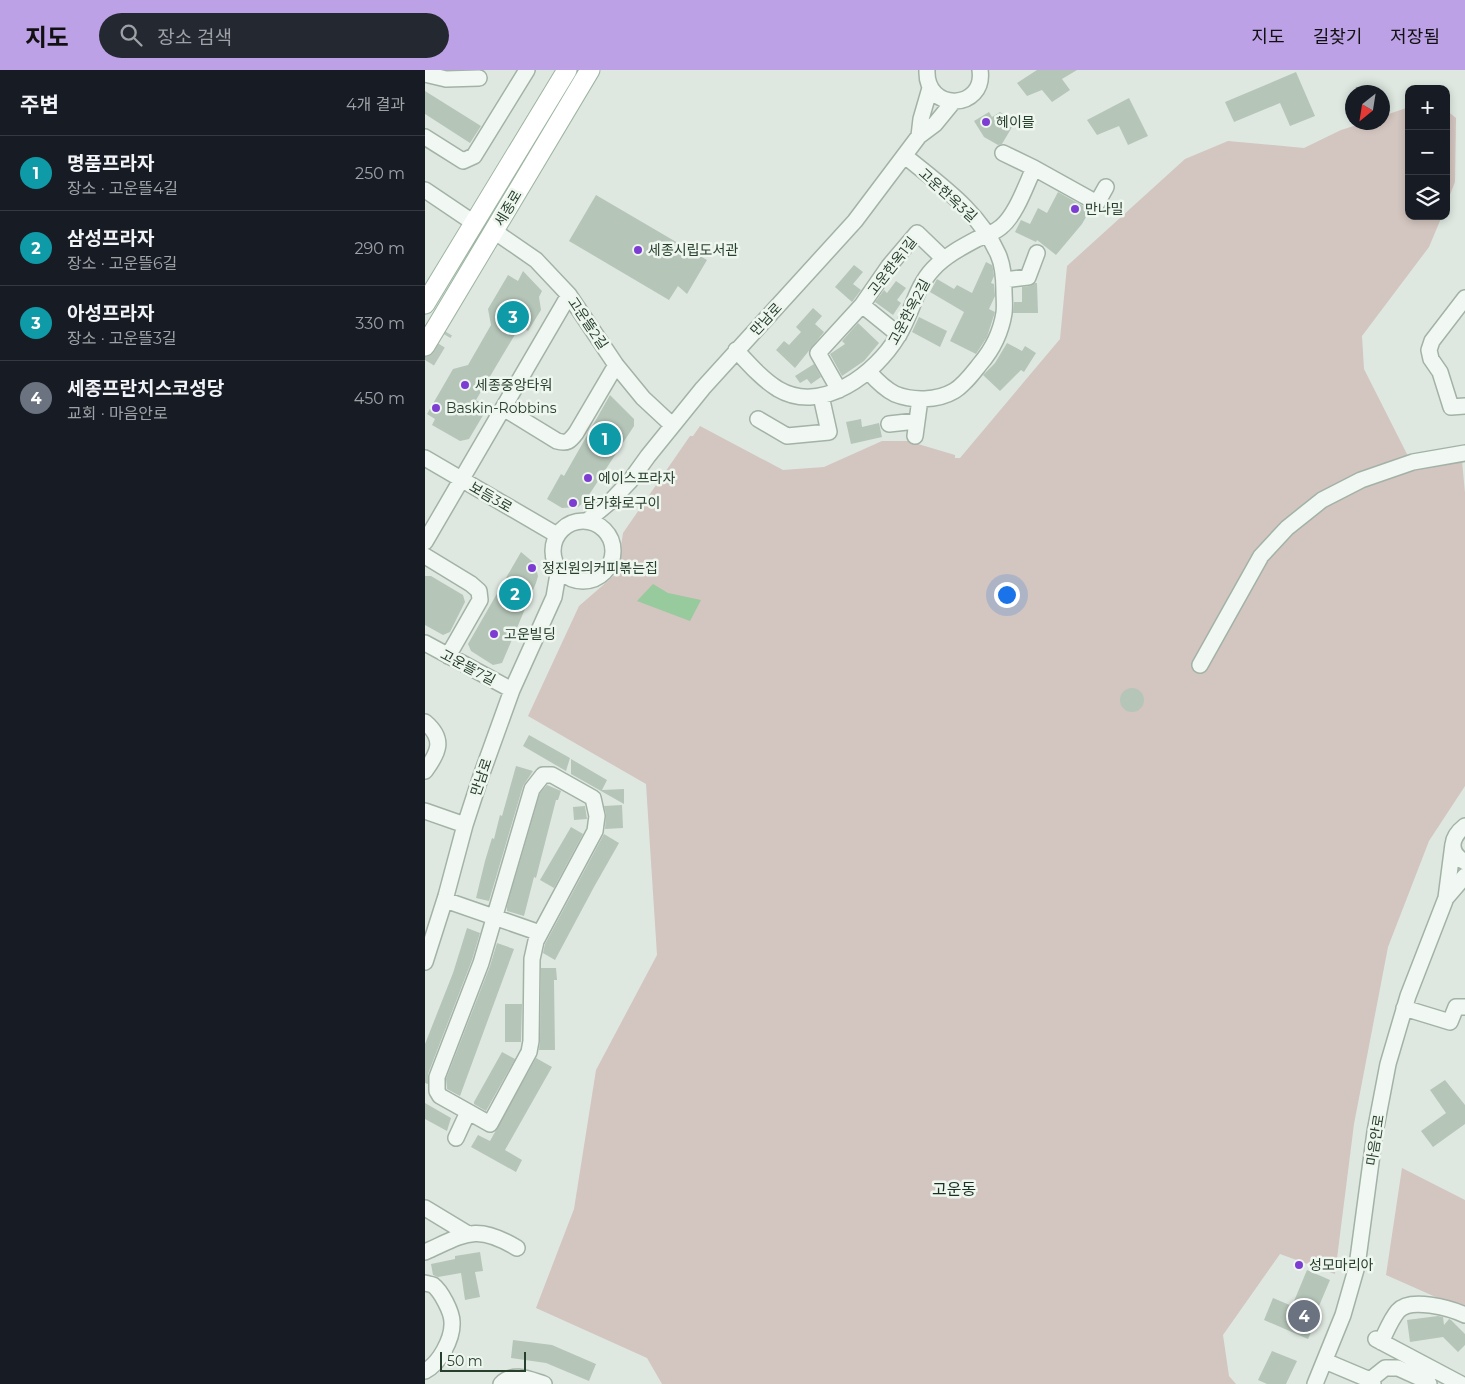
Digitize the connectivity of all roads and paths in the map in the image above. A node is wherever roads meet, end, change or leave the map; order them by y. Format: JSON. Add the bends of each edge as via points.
{"nodes":[{"id":1,"x":527,"y":70,"type":"edge"},
{"id":2,"x":567,"y":70,"type":"edge"},
{"id":3,"x":590,"y":70,"type":"edge"},
{"id":4,"x":980,"y":70,"type":"edge"},
{"id":5,"x":425,"y":74,"type":"edge"},
{"id":6,"x":926,"y":77,"type":"edge"},
{"id":7,"x":479,"y":78,"type":"dead end"},
{"id":8,"x":953,"y":102,"type":"junction"},
{"id":9,"x":919,"y":136,"type":"junction"},
{"id":10,"x":425,"y":137,"type":"edge"},
{"id":11,"x":1003,"y":153,"type":"dead end"},
{"id":12,"x":905,"y":156,"type":"junction"},
{"id":13,"x":1034,"y":168,"type":"junction"},
{"id":14,"x":1106,"y":186,"type":"dead end"},
{"id":15,"x":425,"y":190,"type":"edge"},
{"id":16,"x":474,"y":224,"type":"junction"},
{"id":17,"x":494,"y":231,"type":"junction"},
{"id":18,"x":988,"y":235,"type":"junction"},
{"id":19,"x":1037,"y":253,"type":"dead end"},
{"id":20,"x":944,"y":259,"type":"junction"},
{"id":21,"x":1004,"y":280,"type":"junction"},
{"id":22,"x":569,"y":295,"type":"junction"},
{"id":23,"x":1465,"y":298,"type":"edge"},
{"id":24,"x":425,"y":304,"type":"edge"},
{"id":25,"x":861,"y":305,"type":"junction"},
{"id":26,"x":899,"y":335,"type":"junction"},
{"id":27,"x":425,"y":346,"type":"edge"},
{"id":28,"x":736,"y":350,"type":"junction"},
{"id":29,"x":616,"y":365,"type":"junction"},
{"id":30,"x":869,"y":372,"type":"junction"},
{"id":31,"x":839,"y":390,"type":"junction"},
{"id":32,"x":821,"y":396,"type":"junction"},
{"id":33,"x":920,"y":399,"type":"junction"},
{"id":34,"x":1465,"y":406,"type":"edge"},
{"id":35,"x":503,"y":408,"type":"junction"},
{"id":36,"x":758,"y":419,"type":"dead end"},
{"id":37,"x":889,"y":424,"type":"dead end"},
{"id":38,"x":672,"y":425,"type":"junction"},
{"id":39,"x":1465,"y":454,"type":"edge"},
{"id":40,"x":425,"y":458,"type":"edge"},
{"id":41,"x":460,"y":479,"type":"junction"},
{"id":42,"x":611,"y":501,"type":"junction"},
{"id":43,"x":587,"y":521,"type":"junction"},
{"id":44,"x":557,"y":535,"type":"junction"},
{"id":45,"x":610,"y":536,"type":"junction"},
{"id":46,"x":425,"y":542,"type":"edge"},
{"id":47,"x":425,"y":556,"type":"edge"},
{"id":48,"x":559,"y":568,"type":"junction"},
{"id":49,"x":585,"y":581,"type":"junction"},
{"id":50,"x":554,"y":597,"type":"junction"},
{"id":51,"x":425,"y":643,"type":"edge"},
{"id":52,"x":448,"y":656,"type":"junction"},
{"id":53,"x":1200,"y":665,"type":"dead end"},
{"id":54,"x":512,"y":690,"type":"junction"},
{"id":55,"x":425,"y":722,"type":"edge"},
{"id":56,"x":425,"y":771,"type":"edge"},
{"id":57,"x":425,"y":811,"type":"edge"},
{"id":58,"x":465,"y":825,"type":"junction"},
{"id":59,"x":1464,"y":826,"type":"edge"},
{"id":60,"x":1453,"y":844,"type":"junction"},
{"id":61,"x":1465,"y":862,"type":"edge"},
{"id":62,"x":1465,"y":876,"type":"edge"},
{"id":63,"x":1446,"y":898,"type":"junction"},
{"id":64,"x":445,"y":900,"type":"junction"},
{"id":65,"x":494,"y":917,"type":"junction"},
{"id":66,"x":540,"y":933,"type":"junction"},
{"id":67,"x":425,"y":962,"type":"edge"},
{"id":68,"x":1404,"y":1008,"type":"junction"},
{"id":69,"x":1465,"y":1008,"type":"edge"},
{"id":70,"x":468,"y":1112,"type":"junction"},
{"id":71,"x":456,"y":1138,"type":"dead end"},
{"id":72,"x":425,"y":1208,"type":"edge"},
{"id":73,"x":468,"y":1234,"type":"junction"},
{"id":74,"x":517,"y":1248,"type":"dead end"},
{"id":75,"x":425,"y":1252,"type":"edge"},
{"id":76,"x":425,"y":1284,"type":"edge"},
{"id":77,"x":1465,"y":1315,"type":"edge"},
{"id":78,"x":1325,"y":1360,"type":"junction"},
{"id":79,"x":426,"y":1369,"type":"edge"},
{"id":80,"x":1371,"y":1382,"type":"edge"},
{"id":81,"x":1463,"y":1383,"type":"edge"},
{"id":82,"x":501,"y":1384,"type":"edge"},
{"id":83,"x":544,"y":1384,"type":"edge"},
{"id":84,"x":1315,"y":1384,"type":"edge"},
{"id":85,"x":1429,"y":1384,"type":"edge"}],
"edges":[{"from":1,"to":10,"type":"street","via":[[474,156],[463,161]]},
{"from":2,"to":16,"type":"main road","name":"세종로"},
{"from":3,"to":17,"type":"main road","name":"세종로"},
{"from":4,"to":8,"type":"street","via":[[977,90],[962,101]]},
{"from":5,"to":7,"type":"street","via":[[446,79]]},
{"from":6,"to":8,"type":"street","via":[[936,95]]},
{"from":6,"to":9,"type":"street"},
{"from":8,"to":9,"type":"street","via":[[935,124]]},
{"from":9,"to":12,"type":"street","name":"만남로"},
{"from":11,"to":13,"type":"street"},
{"from":12,"to":18,"type":"street","name":"고운한옥3길","via":[[957,198]]},
{"from":12,"to":28,"type":"street","name":"만남로","via":[[855,221]]},
{"from":13,"to":14,"type":"street","via":[[1097,203]]},
{"from":13,"to":18,"type":"street","name":"고운한옥2길","via":[[1015,208],[1002,226]]},
{"from":15,"to":16,"type":"street"},
{"from":16,"to":24,"type":"main road","name":"세종로"},
{"from":17,"to":22,"type":"street","name":"고운뜰2길","via":[[536,260]]},
{"from":17,"to":27,"type":"main road","name":"세종로"},
{"from":18,"to":20,"type":"street","name":"고운한옥2길"},
{"from":18,"to":21,"type":"street","name":"고운한옥3길","via":[[999,255]]},
{"from":19,"to":21,"type":"street","via":[[1028,278]]},
{"from":20,"to":25,"type":"street","name":"고운한옥1길","via":[[917,233]]},
{"from":20,"to":26,"type":"street","name":"고운한옥2길","via":[[921,285]]},
{"from":21,"to":33,"type":"street","name":"고운한옥3길","via":[[1004,313],[997,338],[985,358],[969,379],[953,392]]},
{"from":22,"to":29,"type":"street","name":"고운뜰2길"},
{"from":22,"to":35,"type":"street"},
{"from":23,"to":34,"type":"street","via":[[1432,341],[1429,350],[1451,407]]},
{"from":25,"to":26,"type":"street","name":"고운한옥1길"},
{"from":25,"to":31,"type":"street","name":"고운한옥1길","via":[[818,353]]},
{"from":26,"to":30,"type":"street","name":"고운한옥2길"},
{"from":28,"to":32,"type":"street","name":"고운한옥2길","via":[[779,389],[797,396]]},
{"from":28,"to":38,"type":"street","name":"만남로"},
{"from":29,"to":35,"type":"street","via":[[570,441],[557,441]]},
{"from":29,"to":38,"type":"street","name":"고운뜰2길","via":[[643,398]]},
{"from":30,"to":31,"type":"street","name":"고운한옥2길"},
{"from":30,"to":33,"type":"street","name":"고운한옥3길","via":[[895,394]]},
{"from":31,"to":32,"type":"street","name":"고운한옥2길"},
{"from":32,"to":36,"type":"street","via":[[829,432],[787,436]]},
{"from":33,"to":37,"type":"street","via":[[916,428]]},
{"from":35,"to":41,"type":"street"},
{"from":38,"to":42,"type":"street","name":"만남로"},
{"from":39,"to":53,"type":"street","via":[[1413,462],[1361,480],[1322,500],[1287,528],[1261,556]]},
{"from":40,"to":41,"type":"street","name":"보듬3로"},
{"from":41,"to":44,"type":"street","name":"보듬3로"},
{"from":41,"to":46,"type":"street"},
{"from":42,"to":43,"type":"street","name":"만남로"},
{"from":42,"to":45,"type":"street"},
{"from":43,"to":44,"type":"street","via":[[570,524]]},
{"from":43,"to":45,"type":"street","via":[[596,523]]},
{"from":44,"to":48,"type":"street","via":[[553,552]]},
{"from":45,"to":49,"type":"street","via":[[613,551],[610,566],[604,574]]},
{"from":47,"to":52,"type":"street","via":[[479,591],[480,600]]},
{"from":48,"to":49,"type":"street","via":[[566,576]]},
{"from":48,"to":50,"type":"street","name":"만남로"},
{"from":49,"to":50,"type":"street"},
{"from":50,"to":54,"type":"street","name":"만남로"},
{"from":51,"to":52,"type":"street","name":"고운뜰7길"},
{"from":52,"to":54,"type":"street","name":"고운뜰7길"},
{"from":54,"to":58,"type":"street","name":"만남로"},
{"from":55,"to":56,"type":"street","via":[[437,736],[439,745]]},
{"from":57,"to":58,"type":"street"},
{"from":58,"to":64,"type":"street","name":"만남로"},
{"from":59,"to":60,"type":"street","via":[[1455,834]]},
{"from":60,"to":61,"type":"street","via":[[1456,855]]},
{"from":60,"to":63,"type":"street"},
{"from":62,"to":63,"type":"street"},
{"from":63,"to":68,"type":"street","name":"마음안로"},
{"from":64,"to":65,"type":"street"},
{"from":64,"to":67,"type":"street","name":"만남로"},
{"from":65,"to":66,"type":"street"},
{"from":65,"to":66,"type":"street","via":[[532,789],[543,775],[552,774],[593,798],[597,822]]},
{"from":65,"to":70,"type":"street","via":[[481,963],[437,1077],[440,1096]]},
{"from":66,"to":70,"type":"street","via":[[532,959],[531,1041],[527,1058],[490,1124]]},
{"from":68,"to":69,"type":"street","via":[[1450,1022],[1455,1007]]},
{"from":68,"to":78,"type":"street","name":"마음안로","via":[[1388,1064],[1375,1132],[1357,1266],[1343,1315]]},
{"from":70,"to":71,"type":"street"},
{"from":72,"to":73,"type":"street"},
{"from":73,"to":74,"type":"street","via":[[499,1237]]},
{"from":73,"to":75,"type":"street"},
{"from":76,"to":79,"type":"street","via":[[433,1286],[446,1302],[453,1322],[448,1342],[438,1361]]},
{"from":77,"to":81,"type":"street","via":[[1418,1303],[1407,1305],[1398,1310],[1379,1340]]},
{"from":78,"to":80,"type":"street"},
{"from":78,"to":84,"type":"street","name":"마음안로"},
{"from":80,"to":85,"type":"street","via":[[1385,1368],[1398,1368]]},
{"from":82,"to":83,"type":"street","via":[[517,1376]]}]}
